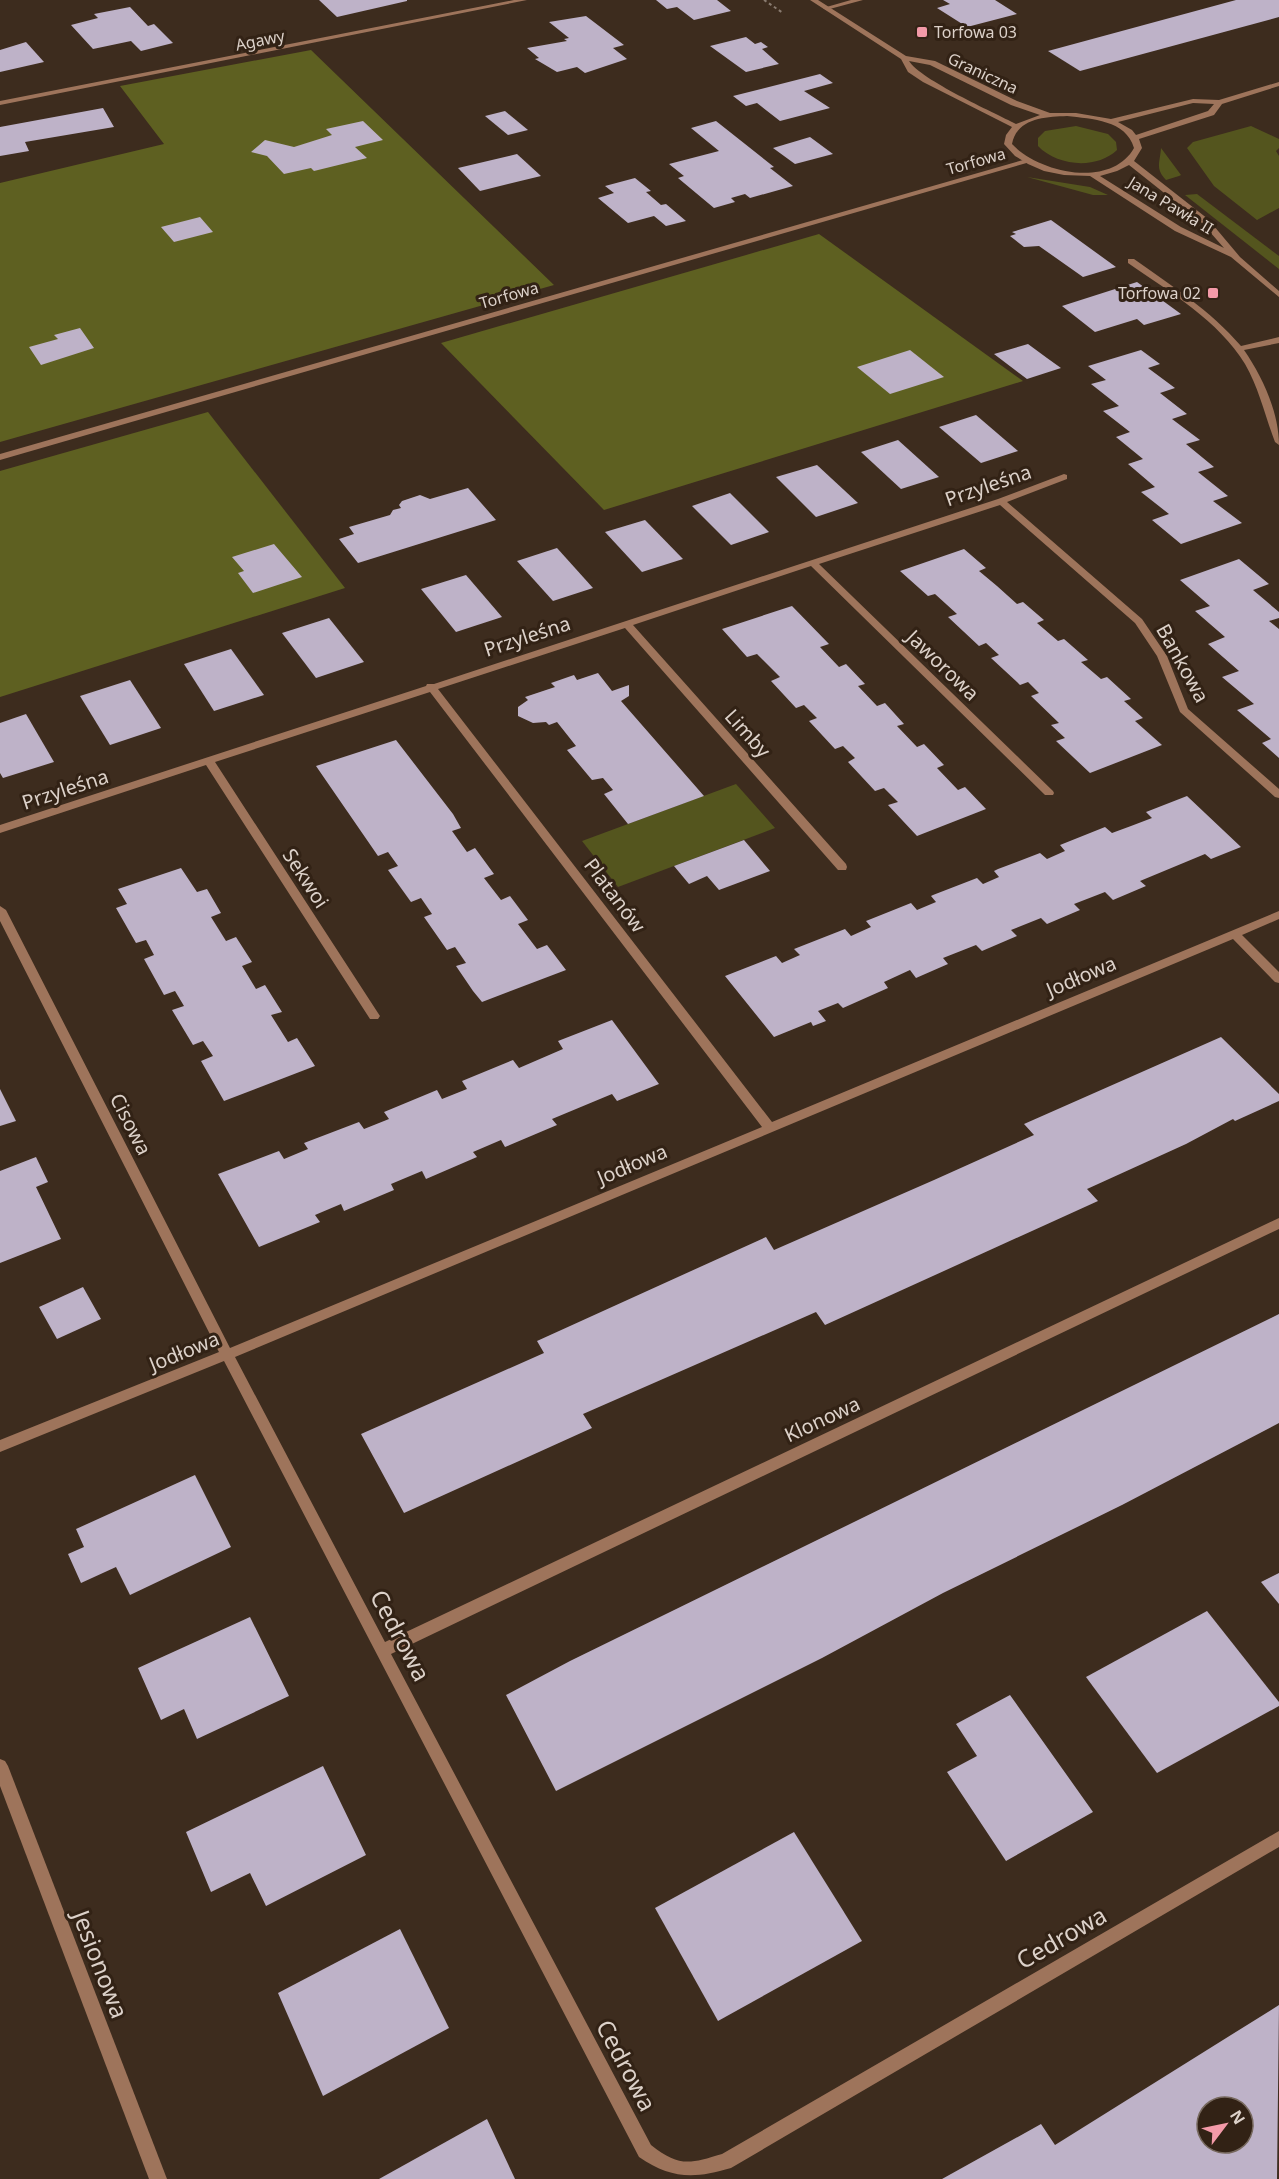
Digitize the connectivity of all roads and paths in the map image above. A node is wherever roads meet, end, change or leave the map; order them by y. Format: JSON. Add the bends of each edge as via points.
{"nodes":[{"id":1,"x":524,"y":0,"type":"edge"},
{"id":2,"x":813,"y":0,"type":"edge"},
{"id":3,"x":860,"y":0,"type":"edge"},
{"id":4,"x":826,"y":8,"type":"junction"},
{"id":5,"x":904,"y":58,"type":"junction"},
{"id":6,"x":1279,"y":84,"type":"edge"},
{"id":7,"x":1219,"y":102,"type":"junction"},
{"id":8,"x":0,"y":103,"type":"edge"},
{"id":9,"x":1049,"y":115,"type":"junction"},
{"id":10,"x":1109,"y":122,"type":"junction"},
{"id":11,"x":1015,"y":126,"type":"junction"},
{"id":12,"x":1135,"y":138,"type":"junction"},
{"id":13,"x":1026,"y":162,"type":"junction"},
{"id":14,"x":1130,"y":162,"type":"junction"},
{"id":15,"x":1092,"y":174,"type":"junction"},
{"id":16,"x":1237,"y":259,"type":"junction"},
{"id":17,"x":1131,"y":261,"type":"dead end"},
{"id":18,"x":1279,"y":295,"type":"edge"},
{"id":19,"x":1279,"y":340,"type":"edge"},
{"id":20,"x":1237,"y":350,"type":"junction"},
{"id":21,"x":1279,"y":442,"type":"edge"},
{"id":22,"x":0,"y":457,"type":"edge"},
{"id":23,"x":1064,"y":477,"type":"dead end"},
{"id":24,"x":1001,"y":501,"type":"junction"},
{"id":25,"x":813,"y":563,"type":"junction"},
{"id":26,"x":626,"y":623,"type":"junction"},
{"id":27,"x":431,"y":686,"type":"junction"},
{"id":28,"x":208,"y":760,"type":"junction"},
{"id":29,"x":1049,"y":793,"type":"dead end"},
{"id":30,"x":1279,"y":795,"type":"edge"},
{"id":31,"x":0,"y":829,"type":"edge"},
{"id":32,"x":842,"y":867,"type":"dead end"},
{"id":33,"x":0,"y":910,"type":"edge"},
{"id":34,"x":1279,"y":915,"type":"edge"},
{"id":35,"x":1235,"y":934,"type":"junction"},
{"id":36,"x":1279,"y":979,"type":"edge"},
{"id":37,"x":374,"y":1016,"type":"dead end"},
{"id":38,"x":769,"y":1127,"type":"junction"},
{"id":39,"x":1279,"y":1223,"type":"edge"},
{"id":40,"x":228,"y":1355,"type":"junction"},
{"id":41,"x":0,"y":1446,"type":"edge"},
{"id":42,"x":382,"y":1651,"type":"junction"},
{"id":43,"x":0,"y":1766,"type":"edge"},
{"id":44,"x":1279,"y":1838,"type":"edge"},
{"id":45,"x":158,"y":2179,"type":"edge"}],
"edges":[{"from":1,"to":8,"type":"street","name":"Agawy"},
{"from":2,"to":4,"type":"street","name":"Graniczna"},
{"from":3,"to":4,"type":"street"},
{"from":4,"to":5,"type":"street","name":"Graniczna"},
{"from":5,"to":9,"type":"street","name":"Graniczna","via":[[932,63],[1014,103]]},
{"from":5,"to":11,"type":"street","name":"Graniczna","via":[[911,70],[926,80]]},
{"from":6,"to":7,"type":"street"},
{"from":7,"to":10,"type":"street","via":[[1193,101]]},
{"from":7,"to":12,"type":"street","via":[[1211,113]]},
{"from":9,"to":10,"type":"street","via":[[1089,116]]},
{"from":9,"to":11,"type":"street"},
{"from":10,"to":12,"type":"street"},
{"from":11,"to":13,"type":"street","via":[[1008,144]]},
{"from":12,"to":14,"type":"street","via":[[1138,148]]},
{"from":13,"to":15,"type":"street","via":[[1065,173]]},
{"from":13,"to":22,"type":"street","name":"Torfowa"},
{"from":14,"to":15,"type":"street"},
{"from":14,"to":16,"type":"street","name":"Jana Pawła II","via":[[1205,221]]},
{"from":15,"to":16,"type":"street","name":"Jana Pawła II","via":[[1178,229]]},
{"from":16,"to":18,"type":"street","name":"Jana Pawła II"},
{"from":17,"to":20,"type":"street","via":[[1204,313]]},
{"from":19,"to":20,"type":"street"},
{"from":20,"to":21,"type":"street","via":[[1249,364]]},
{"from":23,"to":24,"type":"street","name":"Przyleśna"},
{"from":24,"to":25,"type":"street","name":"Przyleśna"},
{"from":24,"to":30,"type":"street","name":"Bankowa","via":[[1139,621],[1162,656],[1184,710]]},
{"from":25,"to":26,"type":"street","name":"Przyleśna"},
{"from":25,"to":29,"type":"street","name":"Jaworowa"},
{"from":26,"to":27,"type":"street","name":"Przyleśna"},
{"from":26,"to":32,"type":"street","name":"Limby"},
{"from":27,"to":28,"type":"street","name":"Przyleśna"},
{"from":27,"to":38,"type":"street","name":"Platanów"},
{"from":28,"to":31,"type":"street","name":"Przyleśna"},
{"from":28,"to":37,"type":"street","name":"Sekwoi"},
{"from":33,"to":40,"type":"street","name":"Cisowa"},
{"from":34,"to":35,"type":"street","name":"Jodłowa"},
{"from":35,"to":36,"type":"street"},
{"from":35,"to":38,"type":"street","name":"Jodłowa"},
{"from":38,"to":40,"type":"street","name":"Jodłowa"},
{"from":39,"to":42,"type":"street","name":"Klonowa"},
{"from":40,"to":41,"type":"street","name":"Jodłowa"},
{"from":40,"to":42,"type":"street","name":"Cedrowa"},
{"from":42,"to":44,"type":"street","name":"Cedrowa","via":[[645,2151],[666,2169],[693,2172],[724,2162]]},
{"from":43,"to":45,"type":"street","name":"Jesionowa"}]}
